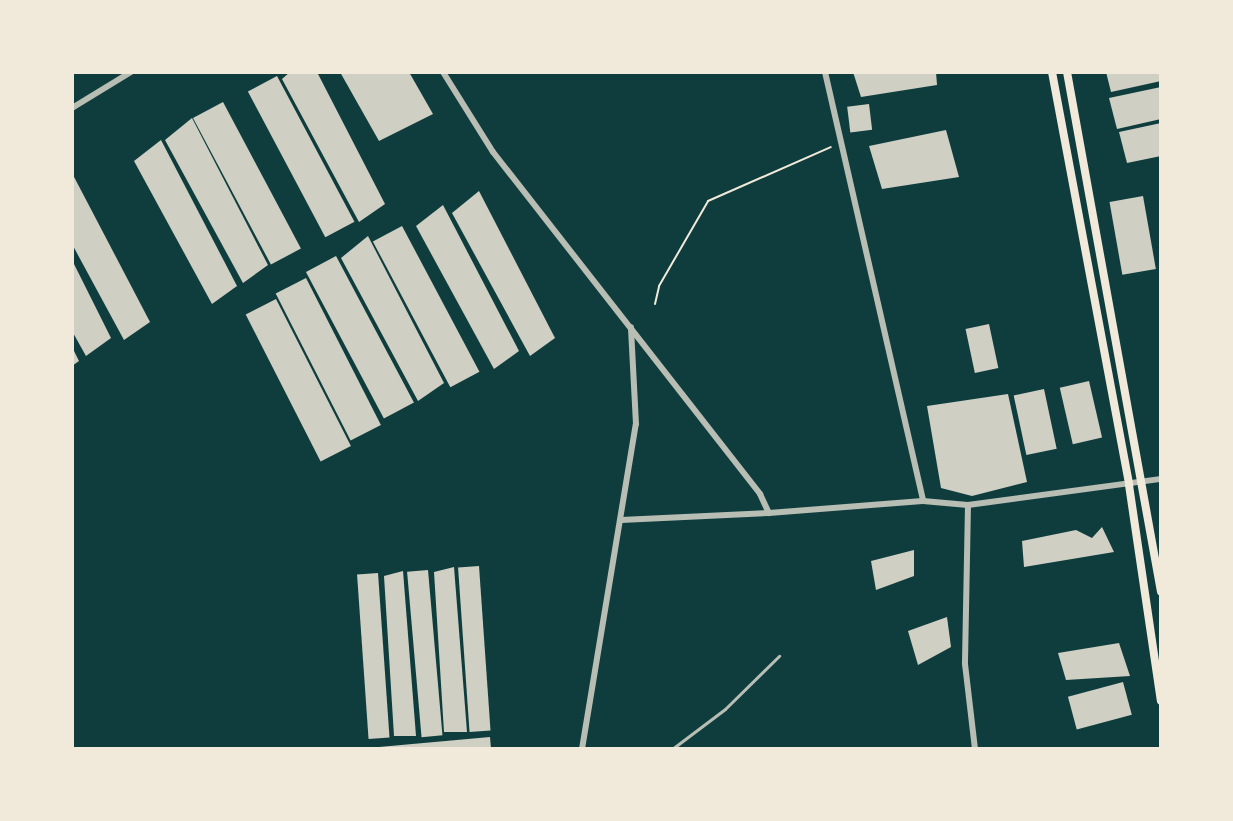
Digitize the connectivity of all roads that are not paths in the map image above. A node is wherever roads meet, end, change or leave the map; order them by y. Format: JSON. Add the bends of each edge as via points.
{"nodes":[{"id":1,"x":131,"y":72,"type":"edge"},
{"id":2,"x":443,"y":72,"type":"edge"},
{"id":3,"x":825,"y":72,"type":"edge"},
{"id":4,"x":1052,"y":72,"type":"edge"},
{"id":5,"x":1067,"y":72,"type":"edge"},
{"id":6,"x":72,"y":108,"type":"edge"},
{"id":7,"x":631,"y":327,"type":"junction"},
{"id":8,"x":1161,"y":479,"type":"edge"},
{"id":9,"x":1144,"y":483,"type":"junction"},
{"id":10,"x":1129,"y":485,"type":"junction"},
{"id":11,"x":923,"y":501,"type":"junction"},
{"id":12,"x":968,"y":505,"type":"junction"},
{"id":13,"x":769,"y":513,"type":"junction"},
{"id":14,"x":621,"y":520,"type":"junction"},
{"id":15,"x":1161,"y":592,"type":"edge"},
{"id":16,"x":779,"y":656,"type":"dead end"},
{"id":17,"x":1161,"y":701,"type":"edge"},
{"id":18,"x":582,"y":749,"type":"edge"},
{"id":19,"x":672,"y":749,"type":"edge"},
{"id":20,"x":975,"y":749,"type":"edge"}],
"edges":[{"from":1,"to":6,"type":"street"},
{"from":2,"to":7,"type":"street","via":[[493,152]]},
{"from":3,"to":11,"type":"street"},
{"from":4,"to":10,"type":"main road"},
{"from":5,"to":9,"type":"main road"},
{"from":7,"to":13,"type":"street","via":[[760,494]]},
{"from":7,"to":14,"type":"street","via":[[636,424]]},
{"from":8,"to":9,"type":"street"},
{"from":9,"to":10,"type":"street"},
{"from":9,"to":15,"type":"main road"},
{"from":10,"to":12,"type":"street"},
{"from":10,"to":17,"type":"main road"},
{"from":11,"to":12,"type":"street"},
{"from":11,"to":13,"type":"street"},
{"from":12,"to":20,"type":"street","via":[[965,664]]},
{"from":13,"to":14,"type":"street"},
{"from":14,"to":18,"type":"street"},
{"from":16,"to":19,"type":"lane","via":[[725,709]]}]}
